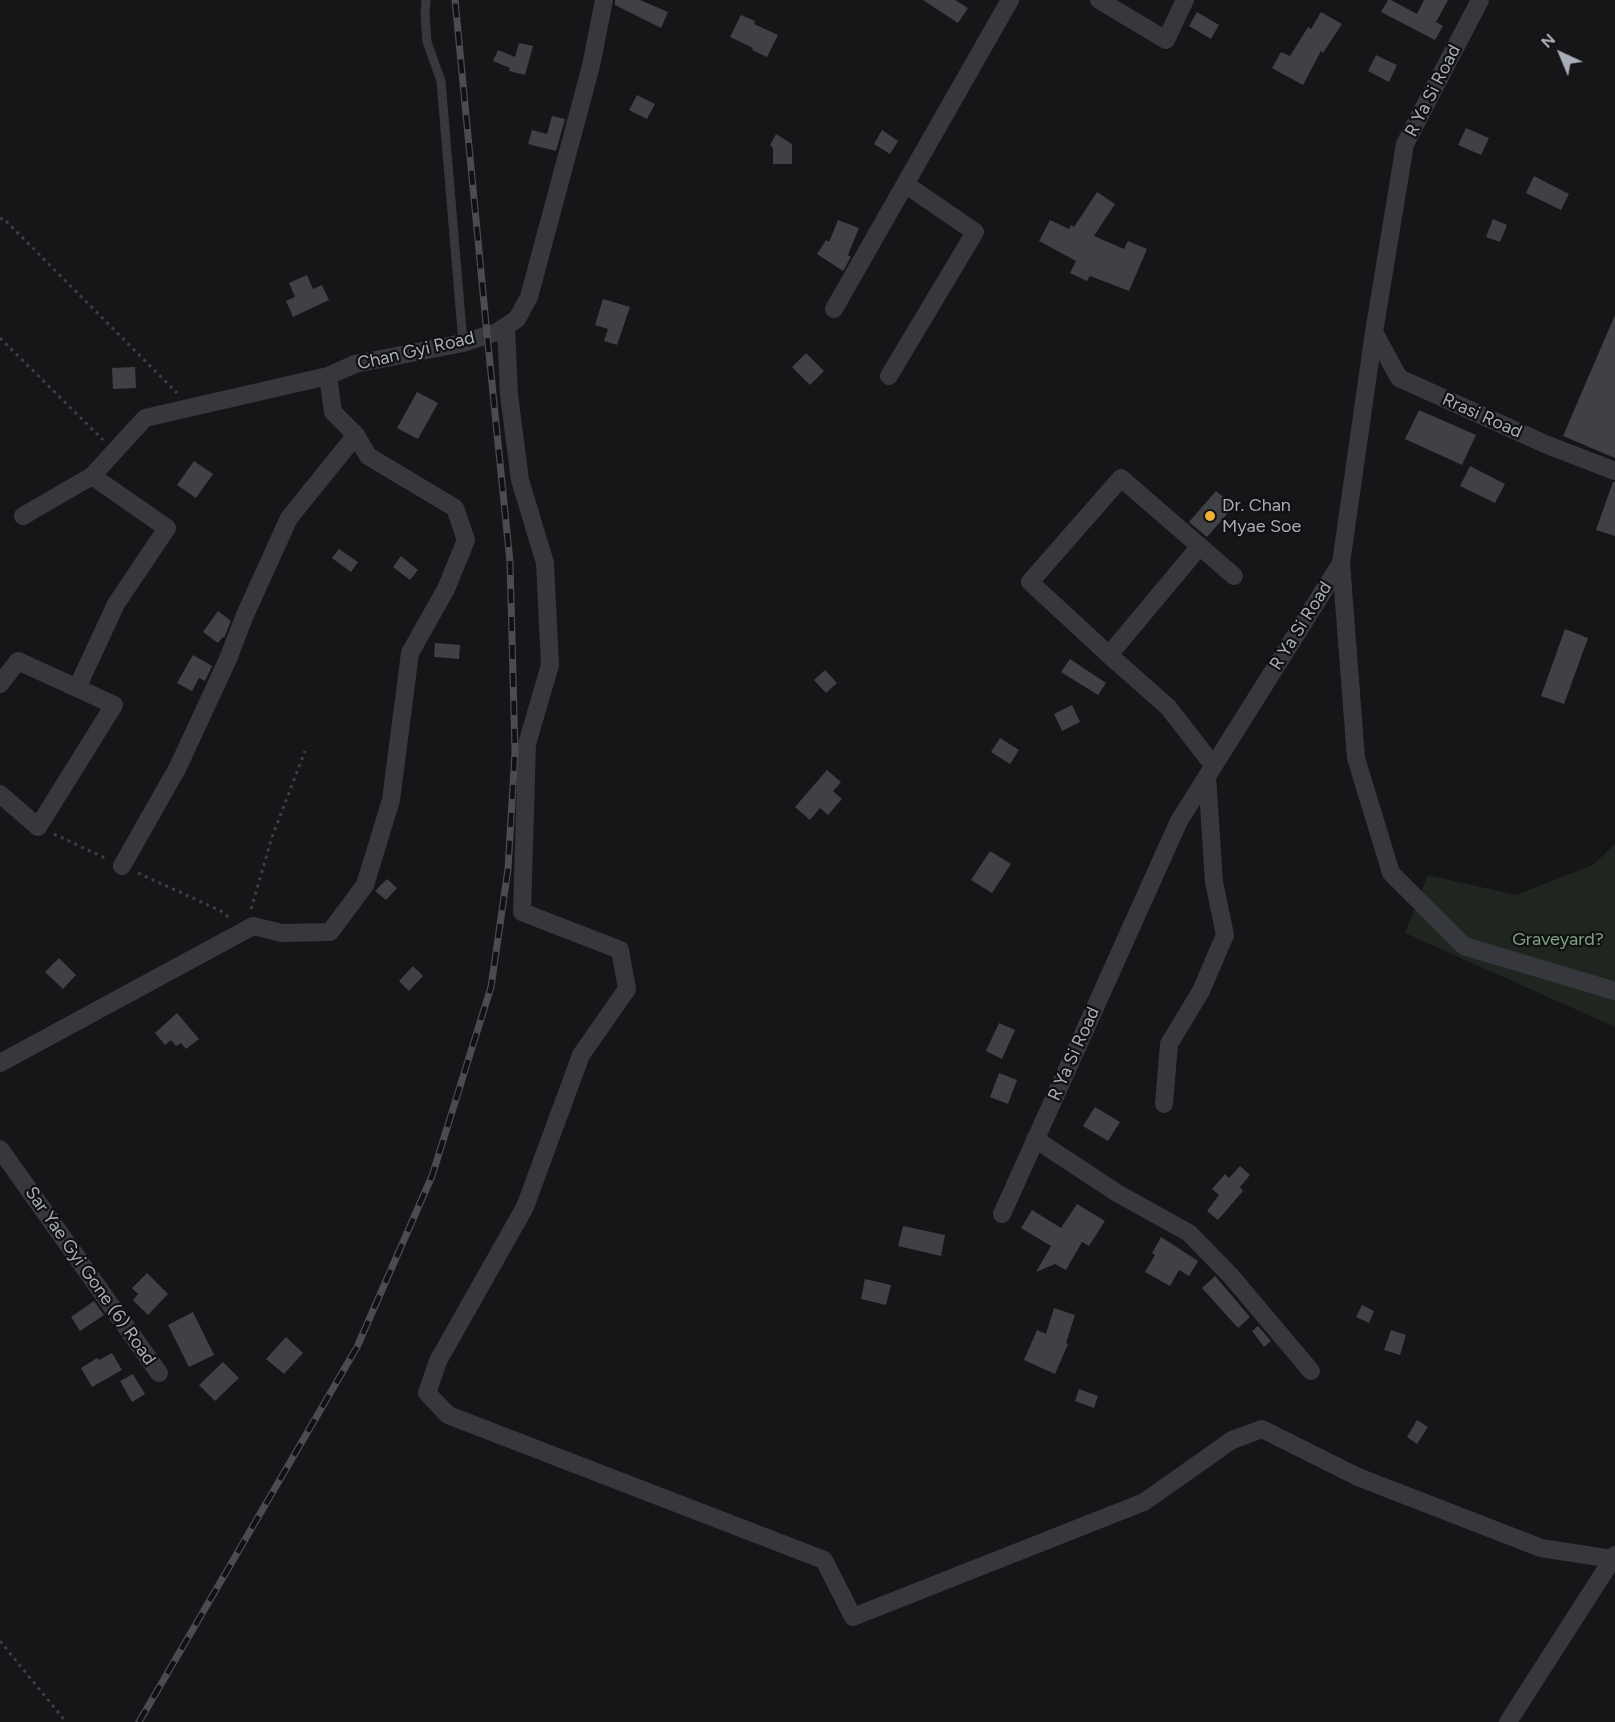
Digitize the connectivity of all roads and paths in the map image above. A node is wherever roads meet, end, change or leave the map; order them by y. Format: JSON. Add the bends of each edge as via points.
{"nodes":[{"id":1,"x":426,"y":0,"type":"edge"},
{"id":2,"x":604,"y":0,"type":"edge"},
{"id":3,"x":1010,"y":0,"type":"edge"},
{"id":4,"x":1099,"y":0,"type":"edge"},
{"id":5,"x":1185,"y":0,"type":"edge"},
{"id":6,"x":1480,"y":0,"type":"edge"},
{"id":7,"x":905,"y":183,"type":"junction"},
{"id":8,"x":0,"y":219,"type":"edge"},
{"id":9,"x":834,"y":309,"type":"dead end"},
{"id":10,"x":506,"y":326,"type":"junction"},
{"id":11,"x":1374,"y":332,"type":"junction"},
{"id":12,"x":0,"y":338,"type":"edge"},
{"id":13,"x":463,"y":343,"type":"junction"},
{"id":14,"x":328,"y":376,"type":"junction"},
{"id":15,"x":889,"y":376,"type":"dead end"},
{"id":16,"x":191,"y":407,"type":"junction"},
{"id":17,"x":356,"y":435,"type":"junction"},
{"id":18,"x":115,"y":451,"type":"junction"},
{"id":19,"x":1615,"y":471,"type":"edge"},
{"id":20,"x":92,"y":476,"type":"junction"},
{"id":21,"x":23,"y":516,"type":"dead end"},
{"id":22,"x":1200,"y":546,"type":"junction"},
{"id":23,"x":1341,"y":563,"type":"junction"},
{"id":24,"x":1234,"y":576,"type":"dead end"},
{"id":25,"x":1109,"y":655,"type":"junction"},
{"id":26,"x":0,"y":684,"type":"edge"},
{"id":27,"x":77,"y":688,"type":"junction"},
{"id":28,"x":305,"y":751,"type":"dead end"},
{"id":29,"x":1210,"y":771,"type":"junction"},
{"id":30,"x":0,"y":794,"type":"edge"},
{"id":31,"x":38,"y":826,"type":"junction"},
{"id":32,"x":122,"y":866,"type":"junction"},
{"id":33,"x":245,"y":930,"type":"junction"},
{"id":34,"x":1615,"y":991,"type":"edge"},
{"id":35,"x":0,"y":1064,"type":"edge"},
{"id":36,"x":1164,"y":1104,"type":"dead end"},
{"id":37,"x":1035,"y":1139,"type":"junction"},
{"id":38,"x":0,"y":1149,"type":"edge"},
{"id":39,"x":1002,"y":1214,"type":"dead end"},
{"id":40,"x":1311,"y":1371,"type":"dead end"},
{"id":41,"x":159,"y":1373,"type":"dead end"},
{"id":42,"x":1614,"y":1557,"type":"edge"},
{"id":43,"x":0,"y":1641,"type":"edge"},
{"id":44,"x":66,"y":1722,"type":"edge"},
{"id":45,"x":1508,"y":1722,"type":"edge"}],
"edges":[{"from":1,"to":13,"type":"lane","via":[[427,42],[441,81]]},
{"from":2,"to":10,"type":"street","name":"Chan Gyi Road","via":[[591,66],[529,297],[517,319]]},
{"from":3,"to":7,"type":"street"},
{"from":4,"to":5,"type":"street","via":[[1166,40]]},
{"from":6,"to":11,"type":"street","name":"R Ya Si Road","via":[[1405,144]]},
{"from":7,"to":9,"type":"street"},
{"from":7,"to":15,"type":"street","via":[[975,232]]},
{"from":8,"to":16,"type":"path"},
{"from":10,"to":13,"type":"street","name":"Chan Gyi Road"},
{"from":10,"to":42,"type":"street","via":[[509,395],[520,480],[545,563],[549,665],[527,744],[522,912],[620,950],[627,989],[581,1055],[525,1208],[438,1362],[427,1393],[448,1415],[824,1560],[853,1617],[1144,1502],[1232,1440],[1262,1429],[1358,1476],[1541,1548]]},
{"from":11,"to":19,"type":"street","name":"Rrasi Road","via":[[1399,378]]},
{"from":11,"to":23,"type":"street","name":"R Ya Si Road"},
{"from":12,"to":18,"type":"path"},
{"from":13,"to":14,"type":"street","name":"Chan Gyi Road","via":[[355,364]]},
{"from":14,"to":16,"type":"street","name":"Chan Gyi Road"},
{"from":14,"to":17,"type":"street","via":[[333,412]]},
{"from":16,"to":18,"type":"street","name":"Chan Gyi Road","via":[[145,418]]},
{"from":17,"to":32,"type":"street","via":[[289,518],[178,767]]},
{"from":17,"to":33,"type":"street","via":[[368,456],[455,508],[466,540],[446,589],[410,653],[391,800],[365,885],[330,932],[282,933],[253,926]]},
{"from":18,"to":20,"type":"street","name":"Chan Gyi Road"},
{"from":20,"to":21,"type":"street","name":"Chan Gyi Road"},
{"from":20,"to":27,"type":"street","via":[[167,528],[116,604]]},
{"from":22,"to":24,"type":"street"},
{"from":22,"to":25,"type":"street"},
{"from":22,"to":25,"type":"street","via":[[1121,477],[1030,582]]},
{"from":23,"to":29,"type":"street","name":"R Ya Si Road"},
{"from":23,"to":34,"type":"street","via":[[1356,758],[1391,873],[1464,946]]},
{"from":25,"to":29,"type":"street","via":[[1168,707]]},
{"from":26,"to":27,"type":"street","via":[[18,661]]},
{"from":27,"to":31,"type":"street","via":[[114,705]]},
{"from":28,"to":33,"type":"path","via":[[272,837]]},
{"from":29,"to":36,"type":"street","via":[[1214,882],[1225,935],[1201,991],[1168,1044]]},
{"from":29,"to":37,"type":"street","name":"R Ya Si Road","via":[[1179,821]]},
{"from":30,"to":31,"type":"street"},
{"from":31,"to":32,"type":"path"},
{"from":32,"to":33,"type":"path","via":[[221,911]]},
{"from":33,"to":35,"type":"street"},
{"from":37,"to":39,"type":"street","name":"R Ya Si Road"},
{"from":37,"to":40,"type":"street","via":[[1117,1194],[1189,1233]]},
{"from":38,"to":41,"type":"street","name":"Sar Yae Gyi Gone (6) Road"},
{"from":42,"to":45,"type":"street"},
{"from":43,"to":44,"type":"path"}]}
